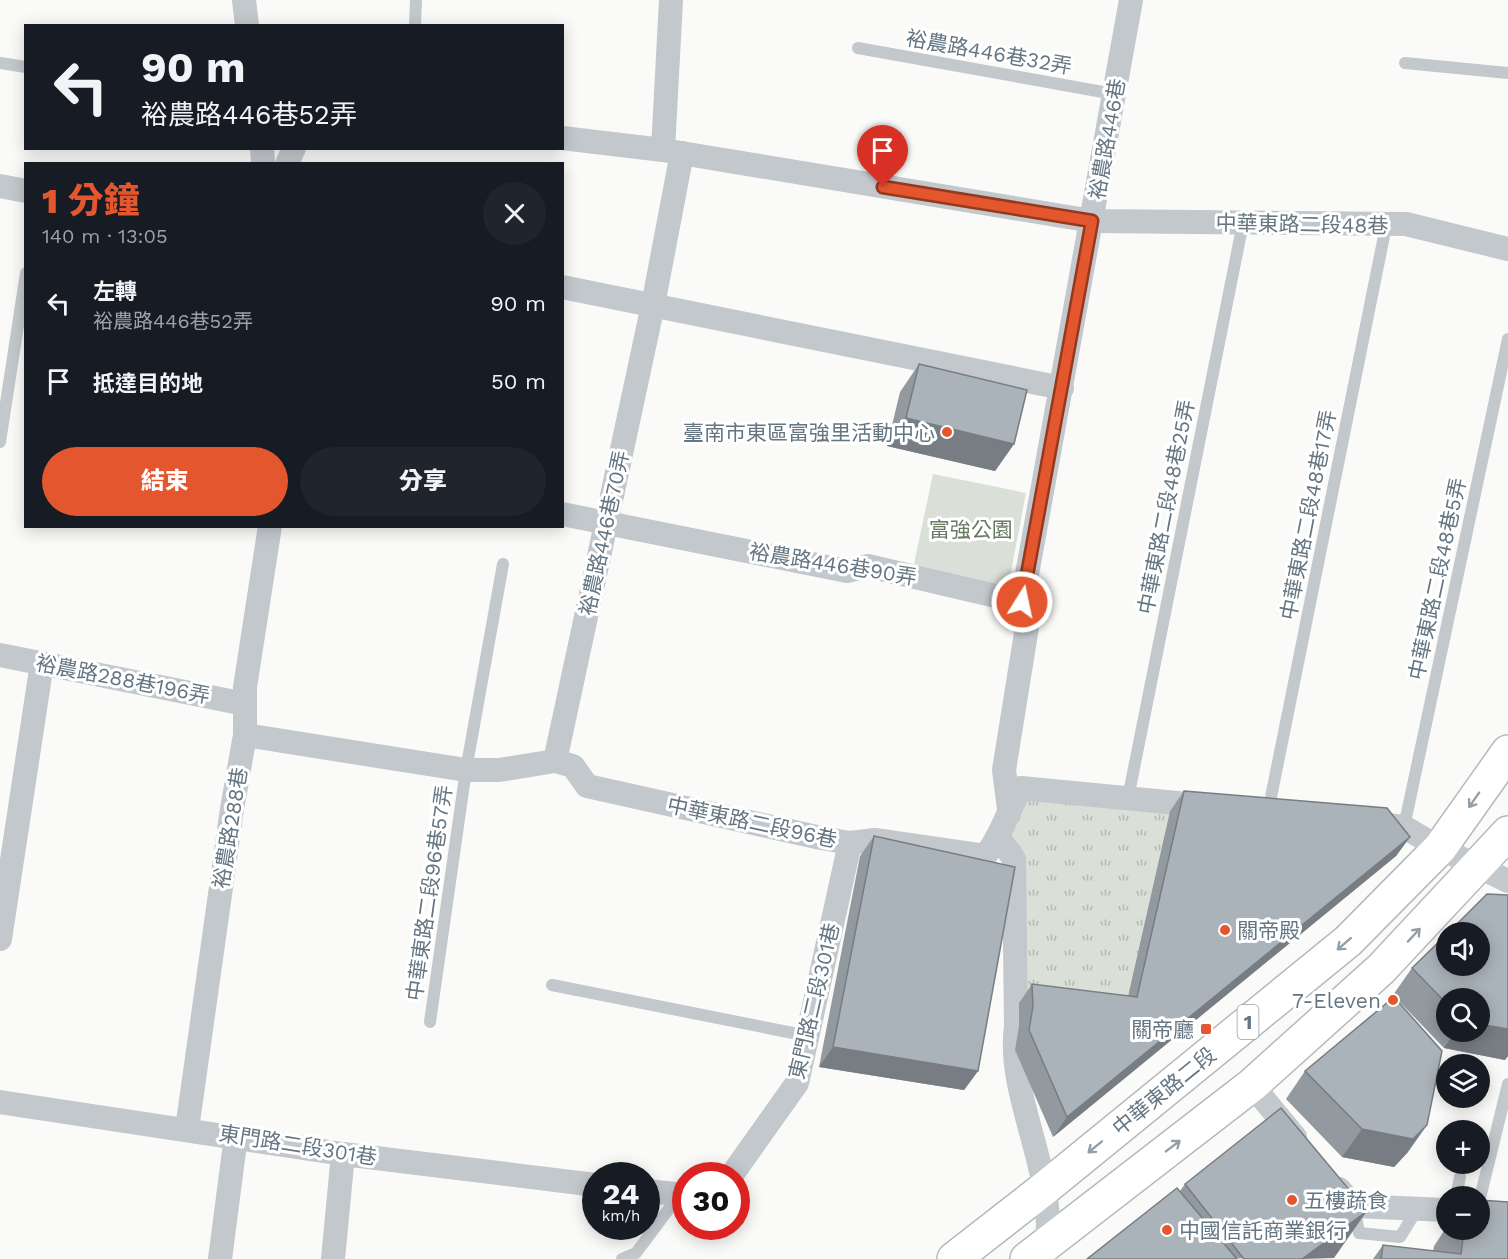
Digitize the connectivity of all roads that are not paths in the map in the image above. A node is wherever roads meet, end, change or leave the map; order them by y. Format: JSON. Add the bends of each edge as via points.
{"nodes":[{"id":1,"x":244,"y":0,"type":"edge"},
{"id":2,"x":416,"y":0,"type":"edge"},
{"id":3,"x":671,"y":0,"type":"edge"},
{"id":4,"x":1131,"y":0,"type":"edge"},
{"id":5,"x":247,"y":24,"type":"edge"},
{"id":6,"x":415,"y":24,"type":"edge"},
{"id":7,"x":858,"y":48,"type":"dead end"},
{"id":8,"x":0,"y":63,"type":"edge"},
{"id":9,"x":1405,"y":63,"type":"dead end"},
{"id":10,"x":24,"y":67,"type":"edge"},
{"id":11,"x":1508,"y":73,"type":"edge"},
{"id":12,"x":1114,"y":94,"type":"junction"},
{"id":13,"x":564,"y":138,"type":"edge"},
{"id":14,"x":672,"y":151,"type":"junction"},
{"id":15,"x":0,"y":186,"type":"edge"},
{"id":16,"x":24,"y":191,"type":"edge"},
{"id":17,"x":1092,"y":221,"type":"junction"},
{"id":18,"x":1243,"y":223,"type":"junction"},
{"id":19,"x":1386,"y":226,"type":"junction"},
{"id":20,"x":1508,"y":249,"type":"edge"},
{"id":21,"x":24,"y":286,"type":"edge"},
{"id":22,"x":564,"y":287,"type":"edge"},
{"id":23,"x":653,"y":305,"type":"junction"},
{"id":24,"x":1508,"y":339,"type":"edge"},
{"id":25,"x":1062,"y":388,"type":"junction"},
{"id":26,"x":0,"y":442,"type":"edge"},
{"id":27,"x":564,"y":514,"type":"edge"},
{"id":28,"x":607,"y":523,"type":"junction"},
{"id":29,"x":270,"y":528,"type":"edge"},
{"id":30,"x":503,"y":564,"type":"dead end"},
{"id":31,"x":1022,"y":602,"type":"junction"},
{"id":32,"x":0,"y":654,"type":"edge"},
{"id":33,"x":42,"y":663,"type":"junction"},
{"id":34,"x":245,"y":704,"type":"junction"},
{"id":35,"x":245,"y":735,"type":"junction"},
{"id":36,"x":1508,"y":752,"type":"edge"},
{"id":37,"x":555,"y":761,"type":"junction"},
{"id":38,"x":466,"y":770,"type":"junction"},
{"id":39,"x":1128,"y":798,"type":"junction"},
{"id":40,"x":1009,"y":809,"type":"junction"},
{"id":41,"x":1259,"y":811,"type":"joint"},
{"id":42,"x":1347,"y":821,"type":"edge"},
{"id":43,"x":1404,"y":827,"type":"junction"},
{"id":44,"x":1508,"y":833,"type":"edge"},
{"id":45,"x":999,"y":837,"type":"junction"},
{"id":46,"x":850,"y":843,"type":"junction"},
{"id":47,"x":1440,"y":848,"type":"junction"},
{"id":48,"x":1478,"y":866,"type":"junction"},
{"id":49,"x":1508,"y":881,"type":"edge"},
{"id":50,"x":0,"y":939,"type":"edge"},
{"id":51,"x":552,"y":985,"type":"dead end"},
{"id":52,"x":430,"y":1022,"type":"dead end"},
{"id":53,"x":808,"y":1036,"type":"junction"},
{"id":54,"x":1508,"y":1084,"type":"edge"},
{"id":55,"x":1252,"y":1086,"type":"junction"},
{"id":56,"x":0,"y":1102,"type":"edge"},
{"id":57,"x":187,"y":1129,"type":"junction"},
{"id":58,"x":236,"y":1136,"type":"junction"},
{"id":59,"x":343,"y":1154,"type":"junction"},
{"id":60,"x":741,"y":1162,"type":"edge"},
{"id":61,"x":1460,"y":1177,"type":"dead end"},
{"id":62,"x":582,"y":1183,"type":"edge"},
{"id":63,"x":1458,"y":1186,"type":"edge"},
{"id":64,"x":1489,"y":1186,"type":"edge"},
{"id":65,"x":1046,"y":1188,"type":"junction"},
{"id":66,"x":672,"y":1208,"type":"edge"},
{"id":67,"x":1436,"y":1209,"type":"edge"},
{"id":68,"x":1040,"y":1253,"type":"edge"},
{"id":69,"x":220,"y":1259,"type":"edge"},
{"id":70,"x":333,"y":1259,"type":"edge"},
{"id":71,"x":622,"y":1259,"type":"edge"},
{"id":72,"x":954,"y":1259,"type":"edge"}],
"edges":[{"from":1,"to":5,"type":"street"},
{"from":2,"to":6,"type":"lane"},
{"from":3,"to":14,"type":"street","name":"裕農路446巷70弄"},
{"from":4,"to":12,"type":"street","name":"裕農路446巷"},
{"from":7,"to":12,"type":"lane","name":"裕農路446巷32弄"},
{"from":8,"to":10,"type":"lane"},
{"from":9,"to":11,"type":"lane"},
{"from":12,"to":17,"type":"street","name":"裕農路446巷"},
{"from":13,"to":14,"type":"street","name":"中華東路二段48巷"},
{"from":14,"to":17,"type":"street","name":"中華東路二段48巷"},
{"from":14,"to":23,"type":"street","name":"裕農路446巷70弄"},
{"from":15,"to":16,"type":"street"},
{"from":17,"to":18,"type":"street","name":"中華東路二段48巷"},
{"from":17,"to":25,"type":"street","name":"裕農路446巷"},
{"from":18,"to":19,"type":"street","name":"中華東路二段48巷"},
{"from":18,"to":39,"type":"lane","name":"中華東路二段48巷25弄"},
{"from":19,"to":20,"type":"street","name":"中華東路二段48巷","via":[[1406,224]]},
{"from":19,"to":41,"type":"lane","name":"中華東路二段48巷17弄"},
{"from":21,"to":26,"type":"lane"},
{"from":22,"to":23,"type":"street"},
{"from":23,"to":25,"type":"street"},
{"from":23,"to":28,"type":"street","name":"裕農路446巷70弄"},
{"from":24,"to":43,"type":"lane","name":"中華東路二段48巷5弄"},
{"from":25,"to":31,"type":"street","name":"裕農路446巷"},
{"from":27,"to":28,"type":"street","name":"裕農路446巷90弄"},
{"from":28,"to":31,"type":"street","name":"裕農路446巷90弄","via":[[847,571],[868,566]]},
{"from":28,"to":37,"type":"street","name":"裕農路446巷70弄"},
{"from":29,"to":34,"type":"street","name":"裕農路288巷"},
{"from":30,"to":38,"type":"lane","name":"中華東路二段96巷57弄"},
{"from":31,"to":40,"type":"street","name":"裕農路446巷","via":[[1027,627],[1004,770]]},
{"from":32,"to":33,"type":"street","name":"裕農路288巷196弄"},
{"from":33,"to":34,"type":"street","name":"裕農路288巷196弄"},
{"from":33,"to":50,"type":"street"},
{"from":34,"to":35,"type":"street","name":"裕農路288巷"},
{"from":35,"to":38,"type":"street"},
{"from":35,"to":57,"type":"street","name":"裕農路288巷"},
{"from":36,"to":47,"type":"main road","name":"中華東路二段","number":"1","one_way":true},
{"from":37,"to":38,"type":"street","via":[[499,770]]},
{"from":37,"to":46,"type":"street","name":"中華東路二段96巷","via":[[573,766],[587,786]]},
{"from":38,"to":52,"type":"lane","name":"中華東路二段96巷57弄"},
{"from":39,"to":40,"type":"street","name":"中華東路二段96巷","via":[[1022,788]]},
{"from":39,"to":41,"type":"street","name":"中華東路二段96巷"},
{"from":40,"to":45,"type":"street","name":"中華東路二段96巷"},
{"from":42,"to":43,"type":"street"},
{"from":43,"to":47,"type":"street"},
{"from":44,"to":48,"type":"main road","number":"1"},
{"from":45,"to":46,"type":"street","name":"中華東路二段96巷","via":[[985,856],[875,840]]},
{"from":45,"to":65,"type":"street","via":[[1014,859],[1013,1050]]},
{"from":46,"to":53,"type":"street","name":"東門路二段301巷"},
{"from":47,"to":48,"type":"street"},
{"from":47,"to":65,"type":"main road","name":"中華東路二段","number":"1","one_way":true,"via":[[1348,941]]},
{"from":48,"to":49,"type":"street"},
{"from":55,"to":48,"type":"main road","number":"1","one_way":true,"via":[[1381,969]]},
{"from":51,"to":53,"type":"lane"},
{"from":53,"to":60,"type":"street","name":"東門路二段301巷","via":[[798,1083]]},
{"from":54,"to":64,"type":"lane"},
{"from":55,"to":67,"type":"street","via":[[1354,1206]]},
{"from":68,"to":55,"type":"main road","number":"1","one_way":true},
{"from":56,"to":57,"type":"street","name":"東門路二段301巷"},
{"from":57,"to":58,"type":"street","name":"東門路二段301巷"},
{"from":58,"to":59,"type":"street","name":"東門路二段301巷"},
{"from":58,"to":69,"type":"street"},
{"from":59,"to":62,"type":"street","name":"東門路二段301巷"},
{"from":59,"to":70,"type":"street"},
{"from":61,"to":63,"type":"lane"},
{"from":65,"to":68,"type":"street"},
{"from":65,"to":72,"type":"main road","name":"中華東路二段","number":"1"},
{"from":66,"to":71,"type":"lane","via":[[636,1253]]}]}
